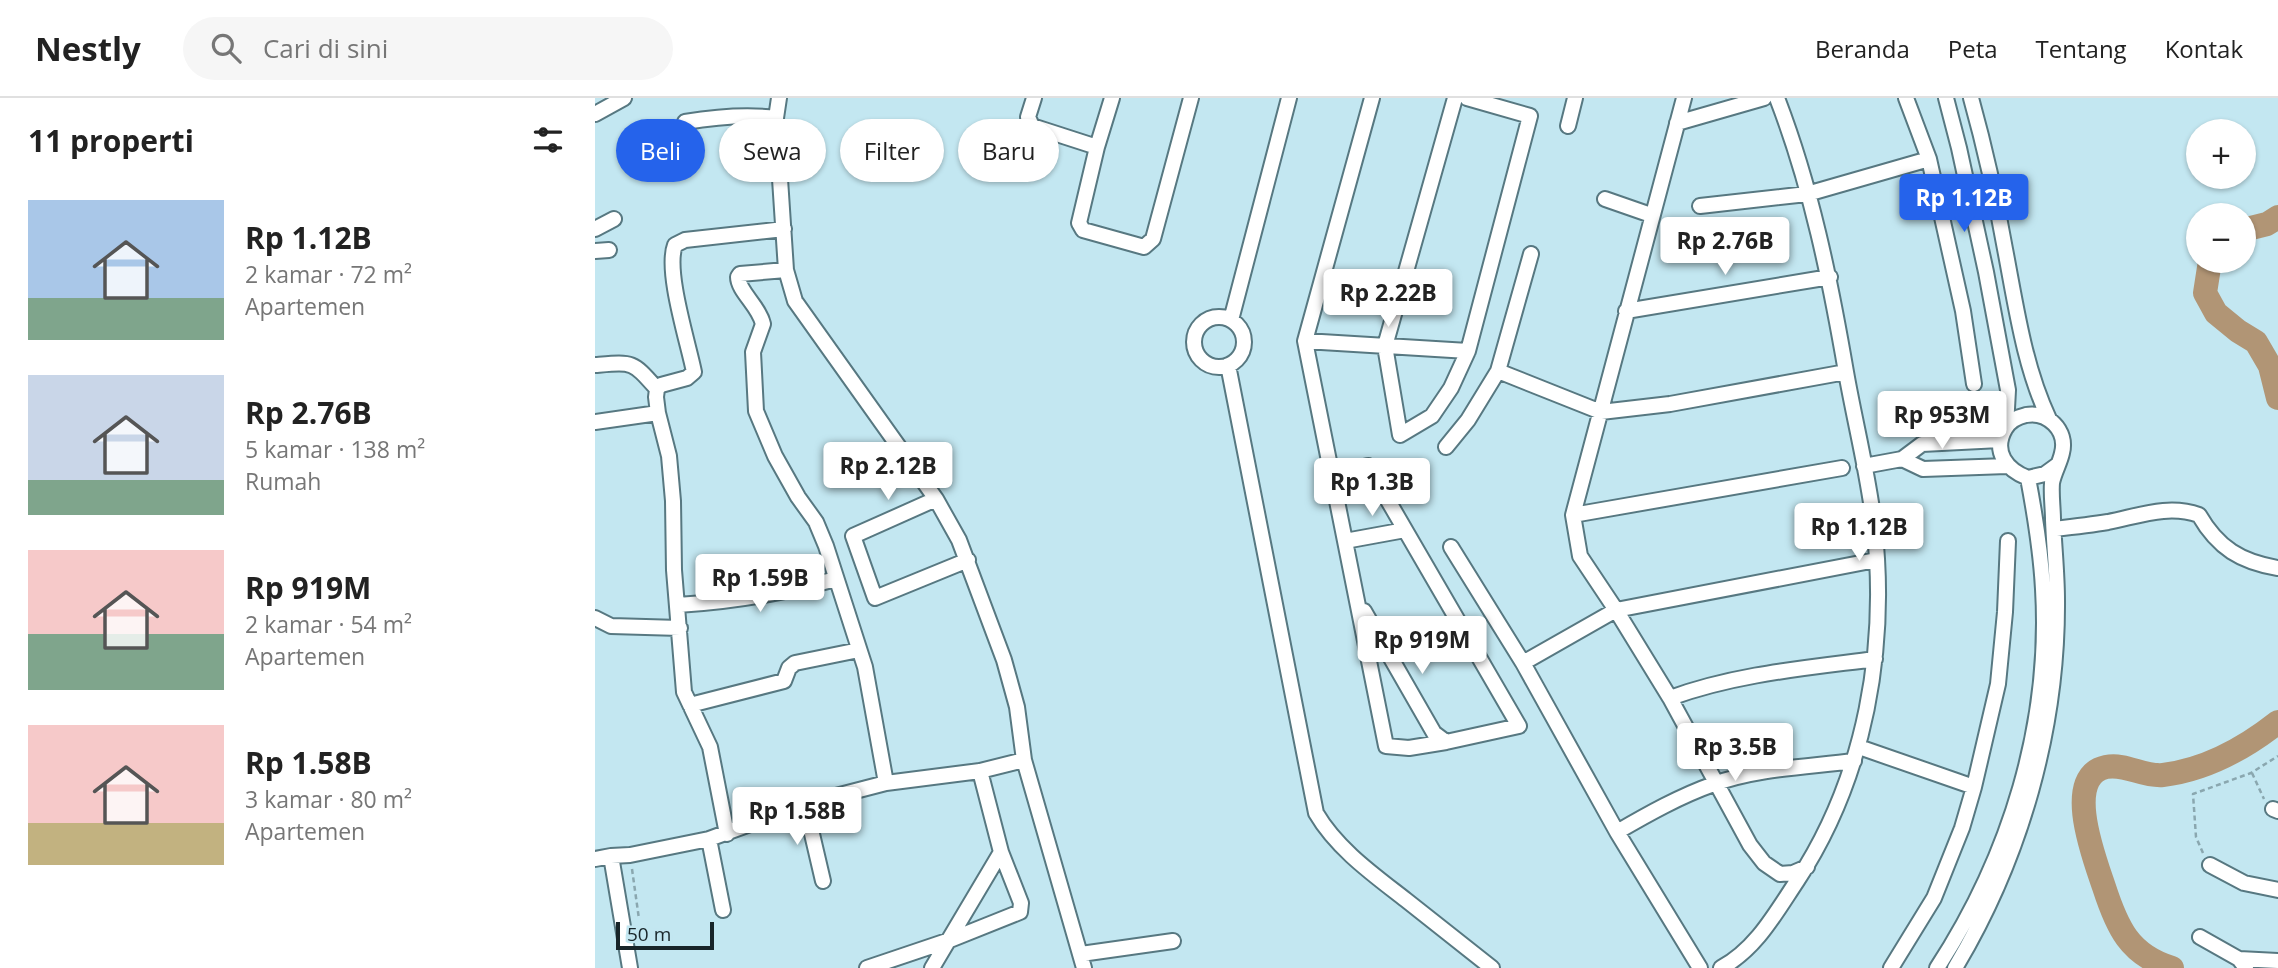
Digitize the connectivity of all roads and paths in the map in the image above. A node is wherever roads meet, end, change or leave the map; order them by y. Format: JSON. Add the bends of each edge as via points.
{"nodes":[{"id":1,"x":624,"y":98,"type":"edge"},
{"id":2,"x":779,"y":98,"type":"edge"},
{"id":3,"x":1034,"y":98,"type":"edge"},
{"id":4,"x":1112,"y":98,"type":"edge"},
{"id":5,"x":1191,"y":98,"type":"edge"},
{"id":6,"x":1289,"y":98,"type":"edge"},
{"id":7,"x":1372,"y":98,"type":"edge"},
{"id":8,"x":1455,"y":98,"type":"edge"},
{"id":9,"x":1467,"y":98,"type":"edge"},
{"id":10,"x":1576,"y":98,"type":"edge"},
{"id":11,"x":1684,"y":98,"type":"edge"},
{"id":12,"x":1764,"y":98,"type":"edge"},
{"id":13,"x":1777,"y":98,"type":"edge"},
{"id":14,"x":1906,"y":98,"type":"edge"},
{"id":15,"x":1946,"y":98,"type":"edge"},
{"id":16,"x":1971,"y":98,"type":"edge"},
{"id":17,"x":595,"y":114,"type":"edge"},
{"id":18,"x":776,"y":118,"type":"junction"},
{"id":19,"x":704,"y":119,"type":"edge"},
{"id":20,"x":1677,"y":123,"type":"junction"},
{"id":21,"x":1568,"y":126,"type":"dead end"},
{"id":22,"x":1097,"y":147,"type":"junction"},
{"id":23,"x":1929,"y":159,"type":"junction"},
{"id":24,"x":1807,"y":194,"type":"junction"},
{"id":25,"x":1605,"y":199,"type":"dead end"},
{"id":26,"x":1700,"y":206,"type":"dead end"},
{"id":27,"x":1651,"y":215,"type":"junction"},
{"id":28,"x":614,"y":219,"type":"dead end"},
{"id":29,"x":595,"y":229,"type":"edge"},
{"id":30,"x":784,"y":229,"type":"junction"},
{"id":31,"x":1531,"y":254,"type":"dead end"},
{"id":32,"x":786,"y":271,"type":"junction"},
{"id":33,"x":1830,"y":277,"type":"junction"},
{"id":34,"x":1626,"y":311,"type":"junction"},
{"id":35,"x":1231,"y":320,"type":"junction"},
{"id":36,"x":1305,"y":341,"type":"junction"},
{"id":37,"x":1385,"y":346,"type":"junction"},
{"id":38,"x":1468,"y":351,"type":"junction"},
{"id":39,"x":1228,"y":365,"type":"junction"},
{"id":40,"x":595,"y":366,"type":"edge"},
{"id":41,"x":1498,"y":371,"type":"junction"},
{"id":42,"x":1846,"y":372,"type":"junction"},
{"id":43,"x":1974,"y":384,"type":"dead end"},
{"id":44,"x":657,"y":390,"type":"junction"},
{"id":45,"x":1601,"y":411,"type":"junction"},
{"id":46,"x":658,"y":413,"type":"junction"},
{"id":47,"x":2049,"y":419,"type":"junction"},
{"id":48,"x":595,"y":422,"type":"edge"},
{"id":49,"x":2003,"y":433,"type":"junction"},
{"id":50,"x":1446,"y":447,"type":"dead end"},
{"id":51,"x":1902,"y":459,"type":"junction"},
{"id":52,"x":1864,"y":466,"type":"junction"},
{"id":53,"x":2007,"y":466,"type":"junction"},
{"id":54,"x":2056,"y":466,"type":"junction"},
{"id":55,"x":1842,"y":468,"type":"dead end"},
{"id":56,"x":1332,"y":474,"type":"junction"},
{"id":57,"x":2028,"y":478,"type":"junction"},
{"id":58,"x":936,"y":499,"type":"junction"},
{"id":59,"x":1573,"y":515,"type":"junction"},
{"id":60,"x":2054,"y":529,"type":"junction"},
{"id":61,"x":1405,"y":530,"type":"junction"},
{"id":62,"x":1345,"y":541,"type":"junction"},
{"id":63,"x":2007,"y":541,"type":"dead end"},
{"id":64,"x":1451,"y":547,"type":"dead end"},
{"id":65,"x":968,"y":560,"type":"junction"},
{"id":66,"x":1876,"y":560,"type":"junction"},
{"id":67,"x":2278,"y":568,"type":"edge"},
{"id":68,"x":836,"y":579,"type":"junction"},
{"id":69,"x":1357,"y":599,"type":"junction"},
{"id":70,"x":678,"y":605,"type":"junction"},
{"id":71,"x":1616,"y":610,"type":"junction"},
{"id":72,"x":595,"y":618,"type":"edge"},
{"id":73,"x":680,"y":628,"type":"junction"},
{"id":74,"x":859,"y":650,"type":"junction"},
{"id":75,"x":1875,"y":659,"type":"junction"},
{"id":76,"x":1523,"y":663,"type":"junction"},
{"id":77,"x":1669,"y":698,"type":"junction"},
{"id":78,"x":690,"y":705,"type":"junction"},
{"id":79,"x":1446,"y":742,"type":"junction"},
{"id":80,"x":1856,"y":754,"type":"junction"},
{"id":81,"x":2278,"y":756,"type":"edge"},
{"id":82,"x":1024,"y":760,"type":"junction"},
{"id":83,"x":979,"y":771,"type":"junction"},
{"id":84,"x":2251,"y":773,"type":"junction"},
{"id":85,"x":886,"y":783,"type":"junction"},
{"id":86,"x":1715,"y":784,"type":"junction"},
{"id":87,"x":1974,"y":787,"type":"junction"},
{"id":88,"x":804,"y":804,"type":"junction"},
{"id":89,"x":2275,"y":810,"type":"edge"},
{"id":90,"x":1617,"y":832,"type":"junction"},
{"id":91,"x":727,"y":834,"type":"junction"},
{"id":92,"x":709,"y":839,"type":"junction"},
{"id":93,"x":1001,"y":852,"type":"junction"},
{"id":94,"x":630,"y":855,"type":"junction"},
{"id":95,"x":611,"y":856,"type":"junction"},
{"id":96,"x":595,"y":859,"type":"edge"},
{"id":97,"x":2210,"y":865,"type":"joint"},
{"id":98,"x":1807,"y":867,"type":"junction"},
{"id":99,"x":1772,"y":871,"type":"junction"},
{"id":100,"x":823,"y":880,"type":"dead end"},
{"id":101,"x":2278,"y":890,"type":"edge"},
{"id":102,"x":1784,"y":900,"type":"junction"},
{"id":103,"x":723,"y":910,"type":"dead end"},
{"id":104,"x":639,"y":919,"type":"dead end"},
{"id":105,"x":2200,"y":937,"type":"dead end"},
{"id":106,"x":950,"y":940,"type":"junction"},
{"id":107,"x":1173,"y":941,"type":"dead end"},
{"id":108,"x":1082,"y":961,"type":"edge"},
{"id":109,"x":2278,"y":961,"type":"edge"},
{"id":110,"x":2243,"y":963,"type":"edge"},
{"id":111,"x":630,"y":968,"type":"edge"},
{"id":112,"x":867,"y":968,"type":"edge"},
{"id":113,"x":932,"y":968,"type":"edge"},
{"id":114,"x":1492,"y":968,"type":"edge"},
{"id":115,"x":1700,"y":968,"type":"edge"},
{"id":116,"x":1721,"y":968,"type":"edge"},
{"id":117,"x":1891,"y":968,"type":"edge"},
{"id":118,"x":1937,"y":968,"type":"edge"},
{"id":119,"x":1955,"y":968,"type":"edge"}],
"edges":[{"from":1,"to":17,"type":"street"},
{"from":2,"to":18,"type":"street"},
{"from":3,"to":22,"type":"street","via":[[1028,117],[1032,125]]},
{"from":4,"to":22,"type":"street"},
{"from":5,"to":22,"type":"street","via":[[1153,240],[1147,246],[1080,226]]},
{"from":6,"to":35,"type":"street"},
{"from":7,"to":36,"type":"street"},
{"from":8,"to":37,"type":"street"},
{"from":9,"to":38,"type":"street","via":[[1530,116]]},
{"from":10,"to":21,"type":"street"},
{"from":11,"to":20,"type":"street"},
{"from":12,"to":20,"type":"street"},
{"from":13,"to":24,"type":"street"},
{"from":14,"to":23,"type":"street"},
{"from":15,"to":49,"type":"street","via":[[2008,390]]},
{"from":16,"to":47,"type":"street","via":[[2027,356]]},
{"from":18,"to":19,"type":"street"},
{"from":18,"to":30,"type":"street"},
{"from":20,"to":27,"type":"street"},
{"from":23,"to":24,"type":"street"},
{"from":23,"to":43,"type":"street","via":[[1963,311]]},
{"from":24,"to":26,"type":"street"},
{"from":24,"to":33,"type":"street"},
{"from":25,"to":27,"type":"street"},
{"from":27,"to":34,"type":"street"},
{"from":28,"to":29,"type":"street"},
{"from":30,"to":32,"type":"street"},
{"from":30,"to":44,"type":"street","via":[[675,245],[675,286],[694,372]]},
{"from":31,"to":41,"type":"street"},
{"from":32,"to":58,"type":"street","via":[[795,301]]},
{"from":32,"to":68,"type":"street","via":[[738,277],[763,324],[753,352],[756,411],[775,456],[816,522]]},
{"from":33,"to":34,"type":"street"},
{"from":33,"to":42,"type":"street"},
{"from":34,"to":45,"type":"street"},
{"from":35,"to":39,"type":"street","via":[[1244,339],[1240,355]]},
{"from":35,"to":39,"type":"street","via":[[1217,317],[1204,322],[1195,340],[1198,354],[1207,363]]},
{"from":36,"to":37,"type":"street"},
{"from":36,"to":56,"type":"street"},
{"from":37,"to":38,"type":"street"},
{"from":37,"to":38,"type":"street","via":[[1400,435],[1432,416]]},
{"from":39,"to":114,"type":"street","via":[[1316,813],[1337,841],[1376,877]]},
{"from":40,"to":44,"type":"street","via":[[637,367]]},
{"from":41,"to":45,"type":"street"},
{"from":41,"to":50,"type":"street"},
{"from":42,"to":45,"type":"street","via":[[1670,404]]},
{"from":42,"to":52,"type":"street"},
{"from":44,"to":46,"type":"street"},
{"from":45,"to":59,"type":"street"},
{"from":46,"to":48,"type":"street"},
{"from":46,"to":70,"type":"street","via":[[669,456]]},
{"from":47,"to":49,"type":"street","via":[[2034,414],[2018,417]]},
{"from":47,"to":54,"type":"street","via":[[2063,441]]},
{"from":49,"to":51,"type":"street","via":[[1922,444]]},
{"from":49,"to":53,"type":"street","via":[[2000,454]]},
{"from":51,"to":52,"type":"street"},
{"from":51,"to":53,"type":"street","via":[[1923,469]]},
{"from":52,"to":66,"type":"street"},
{"from":53,"to":57,"type":"street"},
{"from":54,"to":57,"type":"street"},
{"from":54,"to":60,"type":"street"},
{"from":55,"to":59,"type":"street"},
{"from":56,"to":61,"type":"street","via":[[1368,466]]},
{"from":56,"to":62,"type":"street"},
{"from":57,"to":118,"type":"street","via":[[2043,590],[2043,647],[2028,759],[1993,867]]},
{"from":58,"to":65,"type":"street"},
{"from":58,"to":65,"type":"street","via":[[853,536],[875,598]]},
{"from":59,"to":71,"type":"street","via":[[1580,556]]},
{"from":60,"to":67,"type":"street","via":[[2160,510],[2187,511],[2199,515],[2215,540],[2228,550]]},
{"from":60,"to":119,"type":"street","via":[[2055,647],[2043,741],[2026,810],[2002,876]]},
{"from":61,"to":62,"type":"street"},
{"from":61,"to":79,"type":"street","via":[[1519,726]]},
{"from":62,"to":69,"type":"street"},
{"from":63,"to":87,"type":"street","via":[[1998,684]]},
{"from":64,"to":76,"type":"street"},
{"from":65,"to":82,"type":"street","via":[[1004,660],[1017,707]]},
{"from":66,"to":71,"type":"street"},
{"from":66,"to":75,"type":"street","via":[[1879,614]]},
{"from":68,"to":70,"type":"street","via":[[729,602]]},
{"from":68,"to":74,"type":"street"},
{"from":69,"to":79,"type":"street","via":[[1434,733]]},
{"from":69,"to":79,"type":"street","via":[[1386,746],[1409,748]]},
{"from":70,"to":73,"type":"street"},
{"from":71,"to":76,"type":"street"},
{"from":71,"to":77,"type":"street"},
{"from":72,"to":73,"type":"street","via":[[611,625]]},
{"from":73,"to":78,"type":"street","via":[[684,692]]},
{"from":74,"to":78,"type":"street","via":[[795,663],[784,681]]},
{"from":74,"to":85,"type":"street"},
{"from":75,"to":77,"type":"street","via":[[1775,672]]},
{"from":75,"to":80,"type":"street"},
{"from":76,"to":90,"type":"street"},
{"from":77,"to":86,"type":"street"},
{"from":78,"to":91,"type":"street","via":[[710,747]]},
{"from":80,"to":86,"type":"street"},
{"from":80,"to":87,"type":"street"},
{"from":80,"to":98,"type":"street"},
{"from":81,"to":84,"type":"path"},
{"from":82,"to":83,"type":"street"},
{"from":82,"to":108,"type":"street"},
{"from":83,"to":85,"type":"street"},
{"from":83,"to":93,"type":"street"},
{"from":84,"to":89,"type":"path","via":[[2257,789]]},
{"from":84,"to":97,"type":"path","via":[[2193,794],[2196,837]]},
{"from":85,"to":88,"type":"street"},
{"from":86,"to":90,"type":"street"},
{"from":86,"to":99,"type":"street","via":[[1750,845]]},
{"from":87,"to":117,"type":"street","via":[[1934,898]]},
{"from":88,"to":91,"type":"street"},
{"from":88,"to":100,"type":"street"},
{"from":90,"to":115,"type":"street"},
{"from":91,"to":92,"type":"street"},
{"from":92,"to":94,"type":"street"},
{"from":92,"to":103,"type":"street"},
{"from":93,"to":106,"type":"street"},
{"from":93,"to":106,"type":"street","via":[[1021,903],[1020,912]]},
{"from":94,"to":95,"type":"street"},
{"from":94,"to":104,"type":"path"},
{"from":95,"to":96,"type":"street"},
{"from":95,"to":111,"type":"street"},
{"from":97,"to":101,"type":"street","via":[[2244,883]]},
{"from":98,"to":99,"type":"street","via":[[1793,873]]},
{"from":98,"to":102,"type":"street"},
{"from":99,"to":102,"type":"street"},
{"from":102,"to":116,"type":"street","via":[[1763,933]]},
{"from":105,"to":110,"type":"street"},
{"from":106,"to":112,"type":"street"},
{"from":106,"to":113,"type":"street"},
{"from":107,"to":108,"type":"street"},
{"from":109,"to":110,"type":"street"}]}
